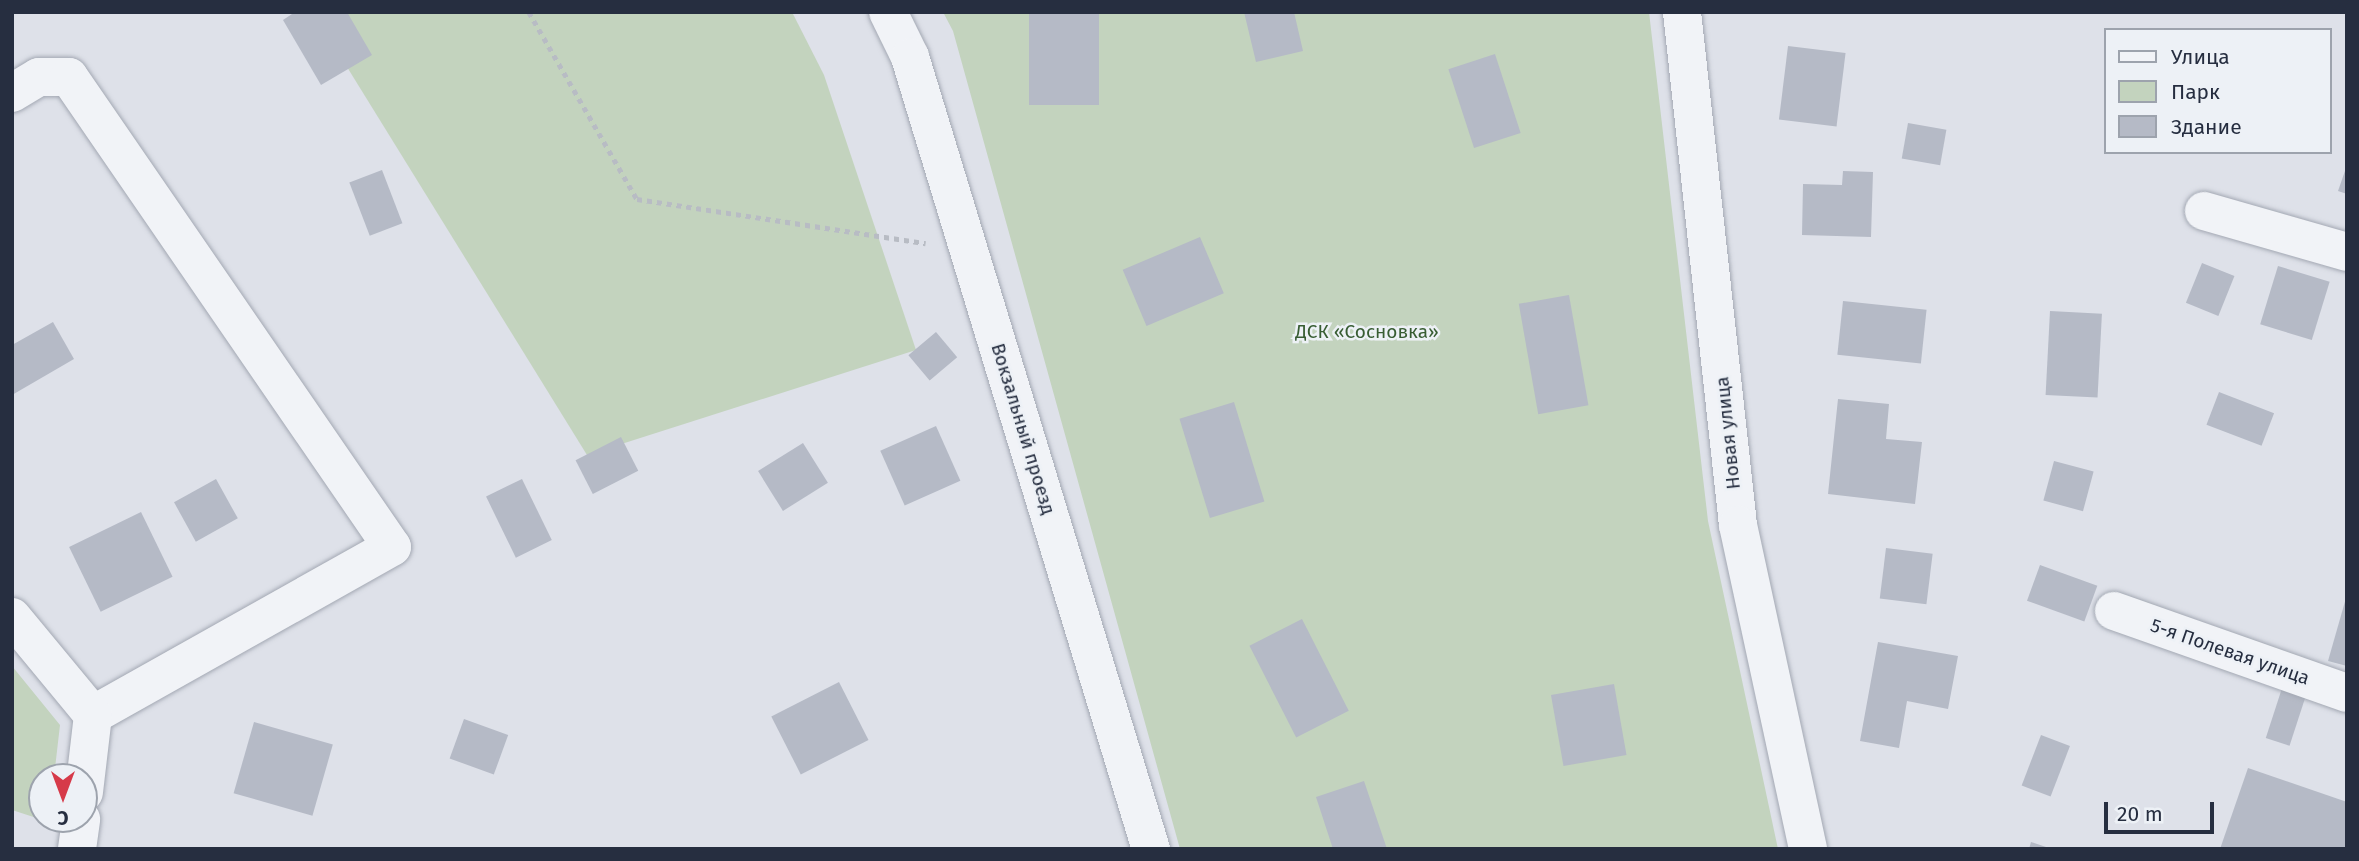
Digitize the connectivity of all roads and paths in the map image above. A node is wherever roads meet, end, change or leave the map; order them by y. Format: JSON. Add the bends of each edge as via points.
{"nodes":[{"id":1,"x":529,"y":12,"type":"edge"},
{"id":2,"x":888,"y":12,"type":"edge"},
{"id":3,"x":1682,"y":12,"type":"edge"},
{"id":4,"x":12,"y":93,"type":"edge"},
{"id":5,"x":2204,"y":211,"type":"dead end"},
{"id":6,"x":968,"y":250,"type":"junction"},
{"id":7,"x":2347,"y":252,"type":"edge"},
{"id":8,"x":2113,"y":611,"type":"dead end"},
{"id":9,"x":12,"y":617,"type":"edge"},
{"id":10,"x":2347,"y":693,"type":"edge"},
{"id":11,"x":93,"y":715,"type":"junction"},
{"id":12,"x":87,"y":763,"type":"edge"},
{"id":13,"x":1151,"y":849,"type":"edge"},
{"id":14,"x":1808,"y":849,"type":"edge"}],
"edges":[{"from":1,"to":6,"type":"path","via":[[637,200]]},
{"from":2,"to":6,"type":"street","name":"Вокзальный проезд","via":[[910,57]]},
{"from":3,"to":14,"type":"street","name":"Новая улица","via":[[1738,525]]},
{"from":4,"to":11,"type":"street","via":[[39,77],[69,77],[392,547]]},
{"from":5,"to":7,"type":"street"},
{"from":6,"to":13,"type":"street","name":"Вокзальный проезд"},
{"from":8,"to":10,"type":"street","name":"5-я Полевая улица"},
{"from":9,"to":11,"type":"street"},
{"from":11,"to":12,"type":"street"}]}
